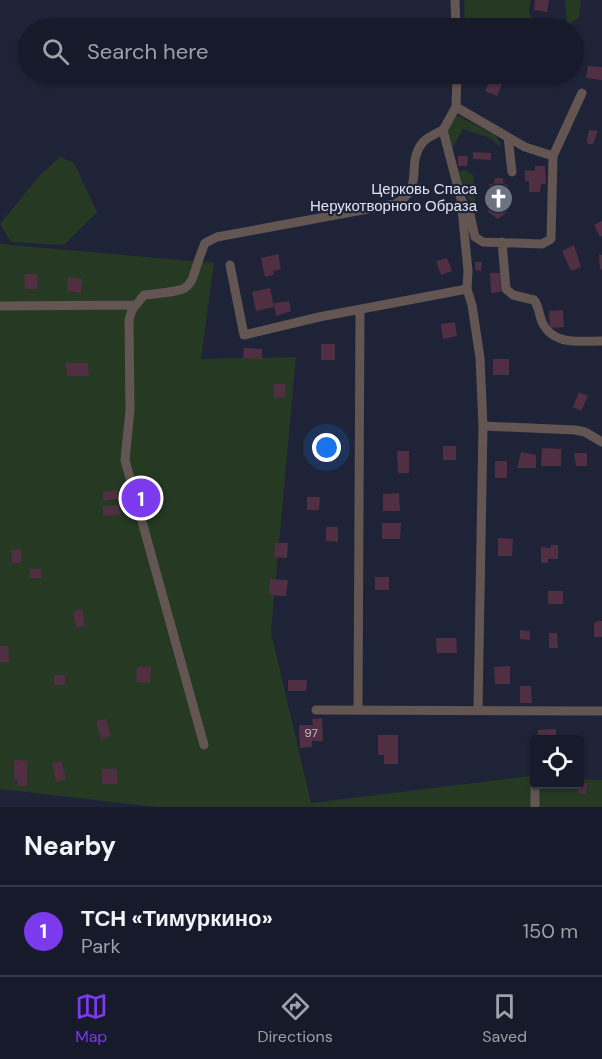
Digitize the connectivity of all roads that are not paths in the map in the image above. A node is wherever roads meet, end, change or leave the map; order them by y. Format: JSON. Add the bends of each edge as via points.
{"nodes":[{"id":1,"x":455,"y":0,"type":"edge"},
{"id":2,"x":456,"y":18,"type":"edge"},
{"id":3,"x":457,"y":84,"type":"edge"},
{"id":4,"x":582,"y":93,"type":"dead end"},
{"id":5,"x":456,"y":107,"type":"junction"},
{"id":6,"x":443,"y":130,"type":"junction"},
{"id":7,"x":508,"y":137,"type":"junction"},
{"id":8,"x":553,"y":156,"type":"junction"},
{"id":9,"x":512,"y":172,"type":"dead end"},
{"id":10,"x":460,"y":199,"type":"junction"},
{"id":11,"x":502,"y":242,"type":"junction"},
{"id":12,"x":230,"y":265,"type":"dead end"},
{"id":13,"x":467,"y":289,"type":"junction"},
{"id":14,"x":135,"y":305,"type":"junction"},
{"id":15,"x":0,"y":306,"type":"edge"},
{"id":16,"x":360,"y":310,"type":"junction"},
{"id":17,"x":602,"y":341,"type":"edge"},
{"id":18,"x":483,"y":426,"type":"junction"},
{"id":19,"x":602,"y":442,"type":"edge"},
{"id":20,"x":358,"y":708,"type":"junction"},
{"id":21,"x":478,"y":709,"type":"junction"},
{"id":22,"x":316,"y":710,"type":"dead end"},
{"id":23,"x":602,"y":711,"type":"edge"},
{"id":24,"x":204,"y":745,"type":"dead end"},
{"id":25,"x":535,"y":789,"type":"edge"},
{"id":26,"x":535,"y":807,"type":"edge"}],
"edges":[{"from":1,"to":2,"type":"street"},
{"from":3,"to":5,"type":"street"},
{"from":4,"to":8,"type":"street"},
{"from":5,"to":6,"type":"street"},
{"from":5,"to":7,"type":"street"},
{"from":6,"to":10,"type":"street"},
{"from":6,"to":14,"type":"street","via":[[424,140],[417,151],[415,183],[405,198],[395,204],[217,237],[206,243],[194,280],[187,287],[144,295]]},
{"from":7,"to":8,"type":"street"},
{"from":7,"to":9,"type":"street"},
{"from":8,"to":11,"type":"street","via":[[551,239],[542,244]]},
{"from":10,"to":11,"type":"street","via":[[470,214],[477,240]]},
{"from":10,"to":13,"type":"street"},
{"from":11,"to":17,"type":"street","via":[[506,289],[513,296],[534,300],[551,335],[565,340]]},
{"from":12,"to":16,"type":"street","via":[[244,334]]},
{"from":13,"to":16,"type":"street"},
{"from":13,"to":18,"type":"street","via":[[480,358]]},
{"from":14,"to":15,"type":"street"},
{"from":14,"to":24,"type":"street","via":[[129,320],[130,410],[125,460]]},
{"from":16,"to":20,"type":"street"},
{"from":18,"to":19,"type":"street","via":[[575,430]]},
{"from":18,"to":21,"type":"street"},
{"from":20,"to":21,"type":"street"},
{"from":20,"to":22,"type":"street"},
{"from":21,"to":23,"type":"street"},
{"from":25,"to":26,"type":"street"}]}
